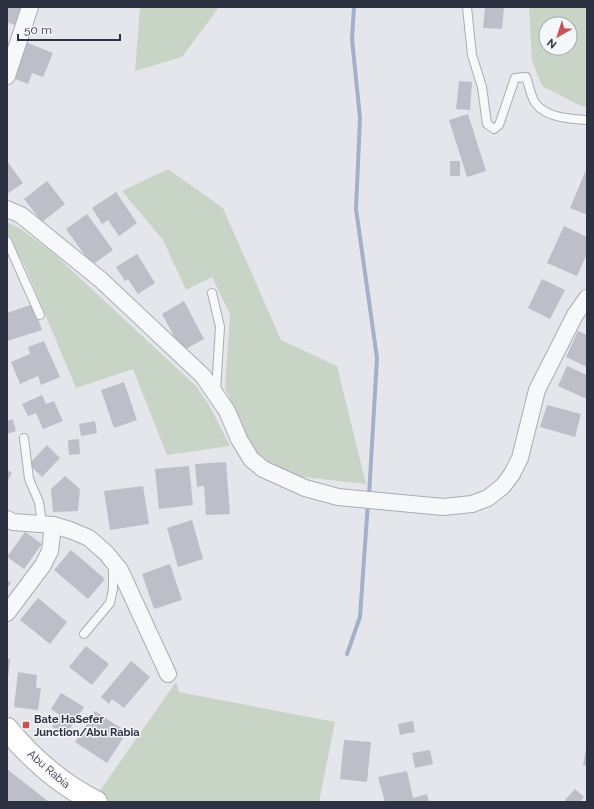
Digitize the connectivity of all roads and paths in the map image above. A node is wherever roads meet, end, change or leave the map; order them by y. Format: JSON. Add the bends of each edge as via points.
{"nodes":[{"id":1,"x":30,"y":7,"type":"edge"},
{"id":2,"x":467,"y":7,"type":"edge"},
{"id":3,"x":7,"y":76,"type":"edge"},
{"id":4,"x":587,"y":120,"type":"edge"},
{"id":5,"x":7,"y":209,"type":"edge"},
{"id":6,"x":7,"y":241,"type":"edge"},
{"id":7,"x":212,"y":293,"type":"dead end"},
{"id":8,"x":587,"y":298,"type":"edge"},
{"id":9,"x":40,"y":315,"type":"dead end"},
{"id":10,"x":216,"y":392,"type":"junction"},
{"id":11,"x":24,"y":438,"type":"dead end"},
{"id":12,"x":7,"y":519,"type":"edge"},
{"id":13,"x":48,"y":525,"type":"junction"},
{"id":14,"x":112,"y":561,"type":"junction"},
{"id":15,"x":7,"y":613,"type":"edge"},
{"id":16,"x":84,"y":634,"type":"dead end"},
{"id":17,"x":168,"y":674,"type":"dead end"},
{"id":18,"x":7,"y":729,"type":"edge"},
{"id":19,"x":96,"y":802,"type":"edge"}],
"edges":[{"from":1,"to":3,"type":"street"},
{"from":2,"to":4,"type":"lane","via":[[472,55],[482,87],[487,124],[494,128],[499,125],[515,78],[526,77],[536,104],[547,113]]},
{"from":5,"to":10,"type":"street","via":[[21,215],[101,280],[203,376]]},
{"from":6,"to":9,"type":"lane"},
{"from":7,"to":10,"type":"lane","via":[[220,327]]},
{"from":8,"to":10,"type":"street","via":[[575,315],[537,390],[520,458],[512,474],[503,486],[488,498],[472,504],[443,506],[338,497],[305,488],[263,469],[251,459]]},
{"from":11,"to":13,"type":"lane","via":[[29,479]]},
{"from":12,"to":13,"type":"street","via":[[13,522]]},
{"from":13,"to":14,"type":"street","via":[[89,538]]},
{"from":13,"to":15,"type":"street","via":[[50,551],[43,565]]},
{"from":14,"to":16,"type":"lane","via":[[113,589],[110,603]]},
{"from":14,"to":17,"type":"street","via":[[120,570]]},
{"from":18,"to":19,"type":"street","name":"Abu Rabia","via":[[58,779]]}]}
